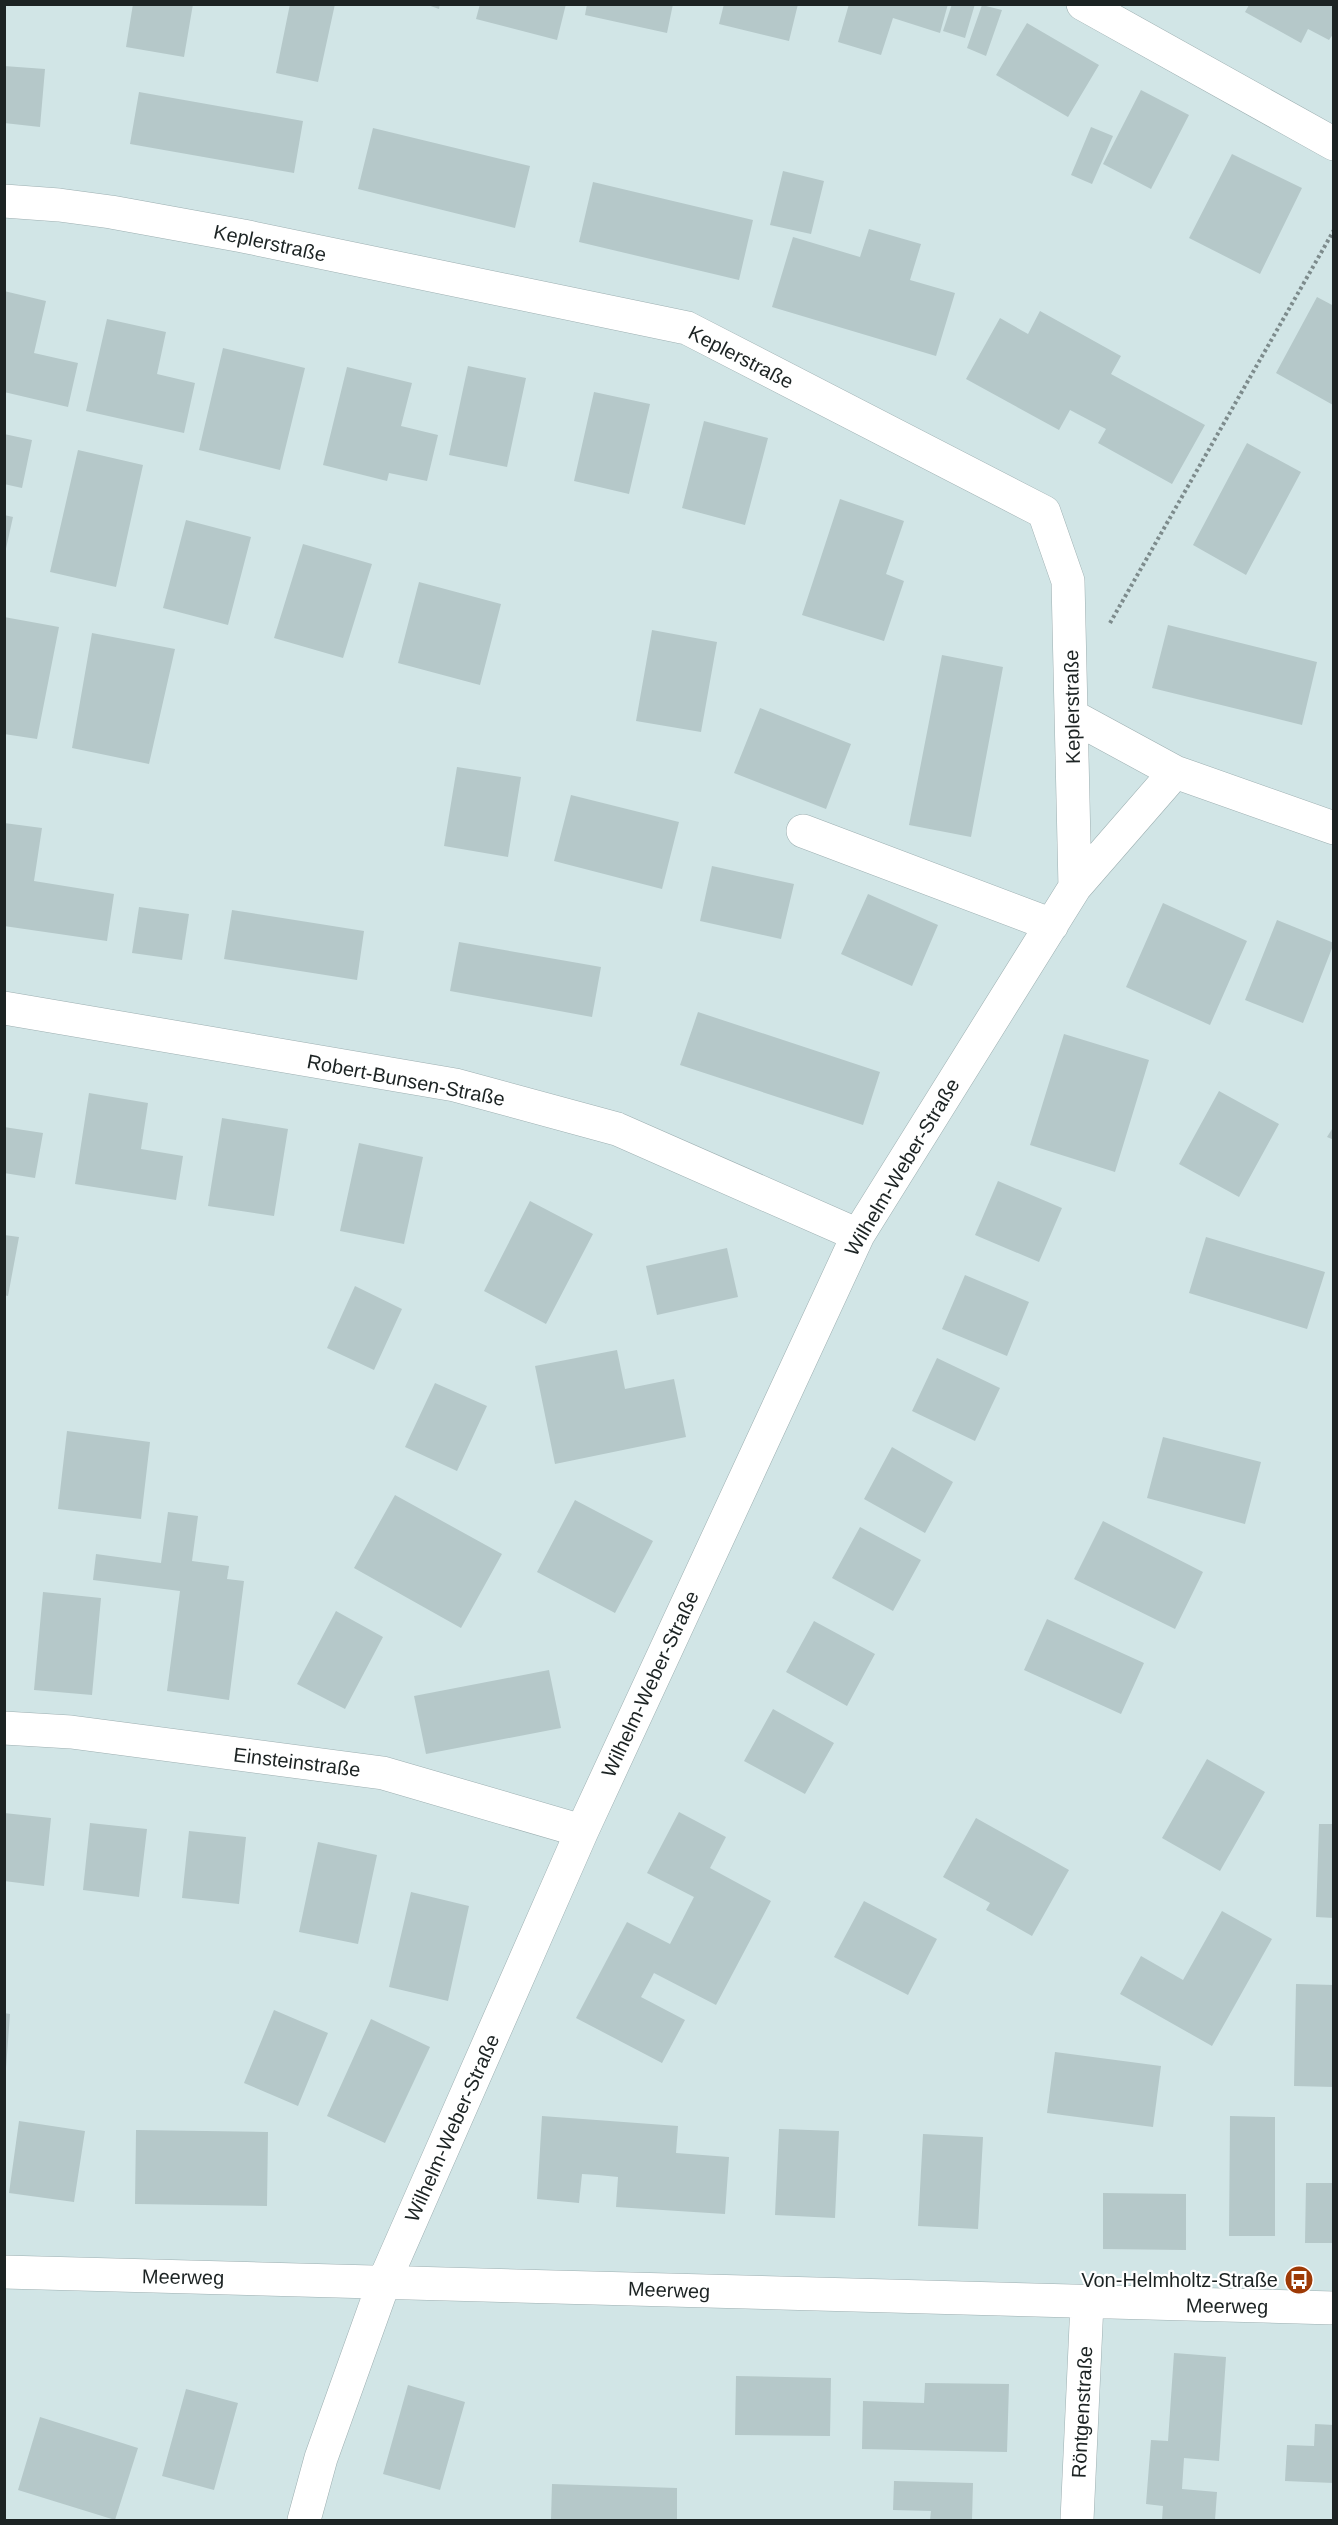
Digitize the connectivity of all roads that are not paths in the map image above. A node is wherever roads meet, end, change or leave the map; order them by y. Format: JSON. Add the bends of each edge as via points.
{"nodes":[{"id":1,"x":1083,"y":4,"type":"edge"},
{"id":2,"x":1334,"y":144,"type":"edge"},
{"id":3,"x":4,"y":201,"type":"edge"},
{"id":4,"x":1072,"y":716,"type":"junction"},
{"id":5,"x":1175,"y":772,"type":"junction"},
{"id":6,"x":1334,"y":828,"type":"edge"},
{"id":7,"x":803,"y":831,"type":"dead end"},
{"id":8,"x":1076,"y":887,"type":"junction"},
{"id":9,"x":1052,"y":925,"type":"junction"},
{"id":10,"x":4,"y":1008,"type":"edge"},
{"id":11,"x":858,"y":1235,"type":"junction"},
{"id":12,"x":4,"y":1728,"type":"edge"},
{"id":13,"x":582,"y":1831,"type":"junction"},
{"id":14,"x":4,"y":2272,"type":"edge"},
{"id":15,"x":384,"y":2282,"type":"junction"},
{"id":16,"x":1088,"y":2302,"type":"junction"},
{"id":17,"x":1334,"y":2308,"type":"edge"},
{"id":18,"x":304,"y":2520,"type":"edge"},
{"id":19,"x":1077,"y":2520,"type":"edge"}],
"edges":[{"from":1,"to":2,"type":"street"},
{"from":3,"to":4,"type":"street","name":"Keplerstraße","via":[[111,212],[243,236],[687,328],[1044,512],[1068,581]]},
{"from":4,"to":5,"type":"street"},
{"from":4,"to":8,"type":"street","name":"Keplerstraße"},
{"from":5,"to":6,"type":"street"},
{"from":5,"to":8,"type":"street","name":"Wilhelm-Weber-Straße"},
{"from":7,"to":9,"type":"street"},
{"from":8,"to":9,"type":"street","name":"Wilhelm-Weber-Straße"},
{"from":9,"to":11,"type":"street","name":"Wilhelm-Weber-Straße"},
{"from":10,"to":11,"type":"street","name":"Robert-Bunsen-Straße","via":[[467,1088],[617,1129]]},
{"from":11,"to":13,"type":"street","name":"Wilhelm-Weber-Straße"},
{"from":12,"to":13,"type":"street","name":"Einsteinstraße","via":[[71,1732],[383,1773]]},
{"from":13,"to":15,"type":"street","name":"Wilhelm-Weber-Straße"},
{"from":14,"to":15,"type":"street","name":"Meerweg"},
{"from":15,"to":16,"type":"street","name":"Meerweg"},
{"from":15,"to":18,"type":"street","name":"Wilhelm-Weber-Straße","via":[[321,2458]]},
{"from":16,"to":17,"type":"street","name":"Meerweg"},
{"from":16,"to":19,"type":"street","name":"Röntgenstraße"}]}
